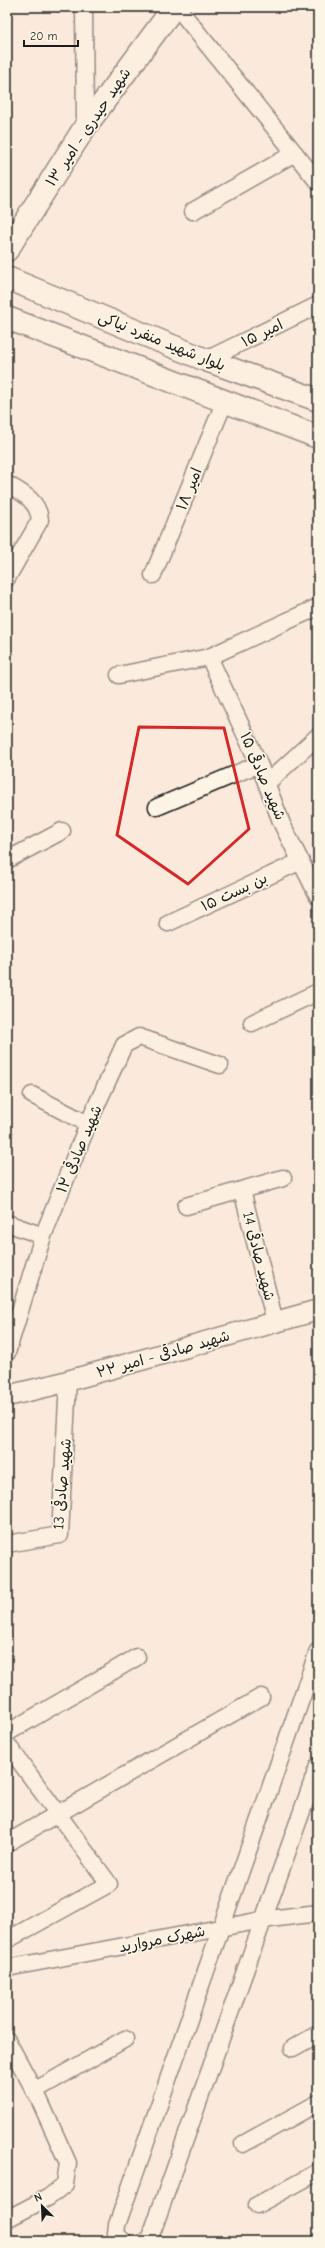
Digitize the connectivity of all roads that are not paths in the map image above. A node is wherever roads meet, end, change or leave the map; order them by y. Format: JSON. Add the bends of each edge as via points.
{"nodes":[{"id":1,"x":84,"y":7,"type":"edge"},
{"id":2,"x":174,"y":7,"type":"edge"},
{"id":3,"x":177,"y":7,"type":"edge"},
{"id":4,"x":85,"y":127,"type":"junction"},
{"id":5,"x":295,"y":153,"type":"junction"},
{"id":6,"x":318,"y":182,"type":"edge"},
{"id":7,"x":193,"y":211,"type":"dead end"},
{"id":8,"x":7,"y":250,"type":"edge"},
{"id":9,"x":7,"y":278,"type":"edge"},
{"id":10,"x":318,"y":305,"type":"edge"},
{"id":11,"x":7,"y":318,"type":"edge"},
{"id":12,"x":206,"y":360,"type":"junction"},
{"id":13,"x":318,"y":400,"type":"edge"},
{"id":14,"x":224,"y":403,"type":"junction"},
{"id":15,"x":318,"y":438,"type":"edge"},
{"id":16,"x":7,"y":484,"type":"edge"},
{"id":17,"x":153,"y":576,"type":"dead end"},
{"id":18,"x":7,"y":578,"type":"edge"},
{"id":19,"x":318,"y":607,"type":"edge"},
{"id":20,"x":209,"y":657,"type":"junction"},
{"id":21,"x":119,"y":674,"type":"dead end"},
{"id":22,"x":318,"y":736,"type":"edge"},
{"id":23,"x":259,"y":764,"type":"junction"},
{"id":24,"x":267,"y":783,"type":"junction"},
{"id":25,"x":157,"y":807,"type":"dead end"},
{"id":26,"x":62,"y":831,"type":"dead end"},
{"id":27,"x":7,"y":860,"type":"edge"},
{"id":28,"x":301,"y":861,"type":"junction"},
{"id":29,"x":318,"y":896,"type":"edge"},
{"id":30,"x":168,"y":923,"type":"dead end"},
{"id":31,"x":318,"y":992,"type":"edge"},
{"id":32,"x":252,"y":1024,"type":"dead end"},
{"id":33,"x":220,"y":1065,"type":"dead end"},
{"id":34,"x":32,"y":1095,"type":"dead end"},
{"id":35,"x":88,"y":1124,"type":"junction"},
{"id":36,"x":283,"y":1178,"type":"dead end"},
{"id":37,"x":242,"y":1190,"type":"junction"},
{"id":38,"x":186,"y":1206,"type":"dead end"},
{"id":39,"x":7,"y":1223,"type":"edge"},
{"id":40,"x":43,"y":1236,"type":"junction"},
{"id":41,"x":318,"y":1310,"type":"edge"},
{"id":42,"x":275,"y":1322,"type":"junction"},
{"id":43,"x":7,"y":1353,"type":"edge"},
{"id":44,"x":68,"y":1381,"type":"junction"},
{"id":45,"x":7,"y":1396,"type":"edge"},
{"id":46,"x":7,"y":1544,"type":"edge"},
{"id":47,"x":318,"y":1651,"type":"edge"},
{"id":48,"x":137,"y":1657,"type":"dead end"},
{"id":49,"x":261,"y":1697,"type":"dead end"},
{"id":50,"x":7,"y":1733,"type":"edge"},
{"id":51,"x":7,"y":1744,"type":"edge"},
{"id":52,"x":318,"y":1766,"type":"edge"},
{"id":53,"x":58,"y":1814,"type":"junction"},
{"id":54,"x":7,"y":1843,"type":"edge"},
{"id":55,"x":318,"y":1913,"type":"edge"},
{"id":56,"x":262,"y":1920,"type":"junction"},
{"id":57,"x":221,"y":1928,"type":"junction"},
{"id":58,"x":7,"y":1940,"type":"edge"},
{"id":59,"x":7,"y":1968,"type":"edge"},
{"id":60,"x":318,"y":2034,"type":"edge"},
{"id":61,"x":7,"y":2040,"type":"edge"},
{"id":62,"x":125,"y":2040,"type":"dead end"},
{"id":63,"x":293,"y":2048,"type":"dead end"},
{"id":64,"x":14,"y":2068,"type":"edge"},
{"id":65,"x":34,"y":2091,"type":"junction"},
{"id":66,"x":318,"y":2102,"type":"edge"},
{"id":67,"x":243,"y":2144,"type":"dead end"},
{"id":68,"x":318,"y":2172,"type":"edge"},
{"id":69,"x":257,"y":2205,"type":"dead end"},
{"id":70,"x":7,"y":2219,"type":"edge"},
{"id":71,"x":123,"y":2241,"type":"edge"},
{"id":72,"x":145,"y":2241,"type":"edge"}],
"edges":[{"from":1,"to":4,"type":"street"},
{"from":2,"to":4,"type":"main road","name":"شهید حیدری - امیر ۱۳"},
{"from":3,"to":5,"type":"street"},
{"from":4,"to":8,"type":"main road","name":"شهید حیدری - امیر ۱۳"},
{"from":5,"to":6,"type":"street"},
{"from":5,"to":7,"type":"street"},
{"from":9,"to":12,"type":"main road","name":"بلوار شهید منفرد نیاکی"},
{"from":10,"to":12,"type":"street","name":"امیر ۱۵"},
{"from":11,"to":14,"type":"main road"},
{"from":12,"to":13,"type":"main road","name":"بلوار شهید منفرد نیاکی"},
{"from":14,"to":15,"type":"main road"},
{"from":14,"to":17,"type":"street","name":"امیر ۱۸"},
{"from":16,"to":18,"type":"street","via":[[29,497],[39,509],[40,520]]},
{"from":19,"to":20,"type":"street"},
{"from":20,"to":21,"type":"street"},
{"from":20,"to":23,"type":"street","name":"شهید صادقی ۱۵"},
{"from":22,"to":24,"type":"street"},
{"from":23,"to":24,"type":"street","name":"شهید صادقی ۱۵"},
{"from":23,"to":25,"type":"street"},
{"from":24,"to":28,"type":"street","name":"شهید صادقی ۱۵","via":[[282,824]]},
{"from":26,"to":27,"type":"street"},
{"from":28,"to":29,"type":"street","name":"شهید صادقی ۱۵"},
{"from":28,"to":30,"type":"street","name":"بن بست ۱۵"},
{"from":31,"to":32,"type":"street"},
{"from":33,"to":35,"type":"street","name":"شهید صادقی ۱۲","via":[[139,1037],[131,1040],[124,1045]]},
{"from":34,"to":35,"type":"street"},
{"from":35,"to":40,"type":"street","name":"شهید صادقی ۱۲"},
{"from":36,"to":37,"type":"street"},
{"from":37,"to":38,"type":"street"},
{"from":37,"to":42,"type":"street","name":"شهید صادقی 14"},
{"from":39,"to":40,"type":"street"},
{"from":40,"to":43,"type":"street","name":"شهید صادقی ۱۲"},
{"from":41,"to":42,"type":"street","name":"شهید صادقی - امیر ۲۲"},
{"from":42,"to":44,"type":"street","name":"شهید صادقی - امیر ۲۲"},
{"from":44,"to":45,"type":"street","name":"شهید صادقی - امیر ۲۲"},
{"from":44,"to":46,"type":"street","name":"شهید صادقی 13","via":[[60,1535]]},
{"from":47,"to":57,"type":"street"},
{"from":48,"to":50,"type":"street"},
{"from":49,"to":53,"type":"street"},
{"from":51,"to":53,"type":"street"},
{"from":52,"to":56,"type":"street"},
{"from":53,"to":54,"type":"street"},
{"from":53,"to":58,"type":"street","via":[[108,1884]]},
{"from":55,"to":56,"type":"street","name":"شهرک مروارید"},
{"from":56,"to":57,"type":"street","name":"شهرک مروارید"},
{"from":56,"to":72,"type":"street","via":[[154,2227],[149,2239]]},
{"from":57,"to":59,"type":"street","name":"شهرک مروارید"},
{"from":57,"to":71,"type":"street","via":[[117,2225],[116,2234]]},
{"from":60,"to":63,"type":"street"},
{"from":61,"to":64,"type":"street"},
{"from":62,"to":65,"type":"street"},
{"from":64,"to":65,"type":"street"},
{"from":65,"to":70,"type":"street","via":[[68,2162],[65,2184],[49,2197]]},
{"from":66,"to":67,"type":"street"},
{"from":68,"to":69,"type":"street"}]}
